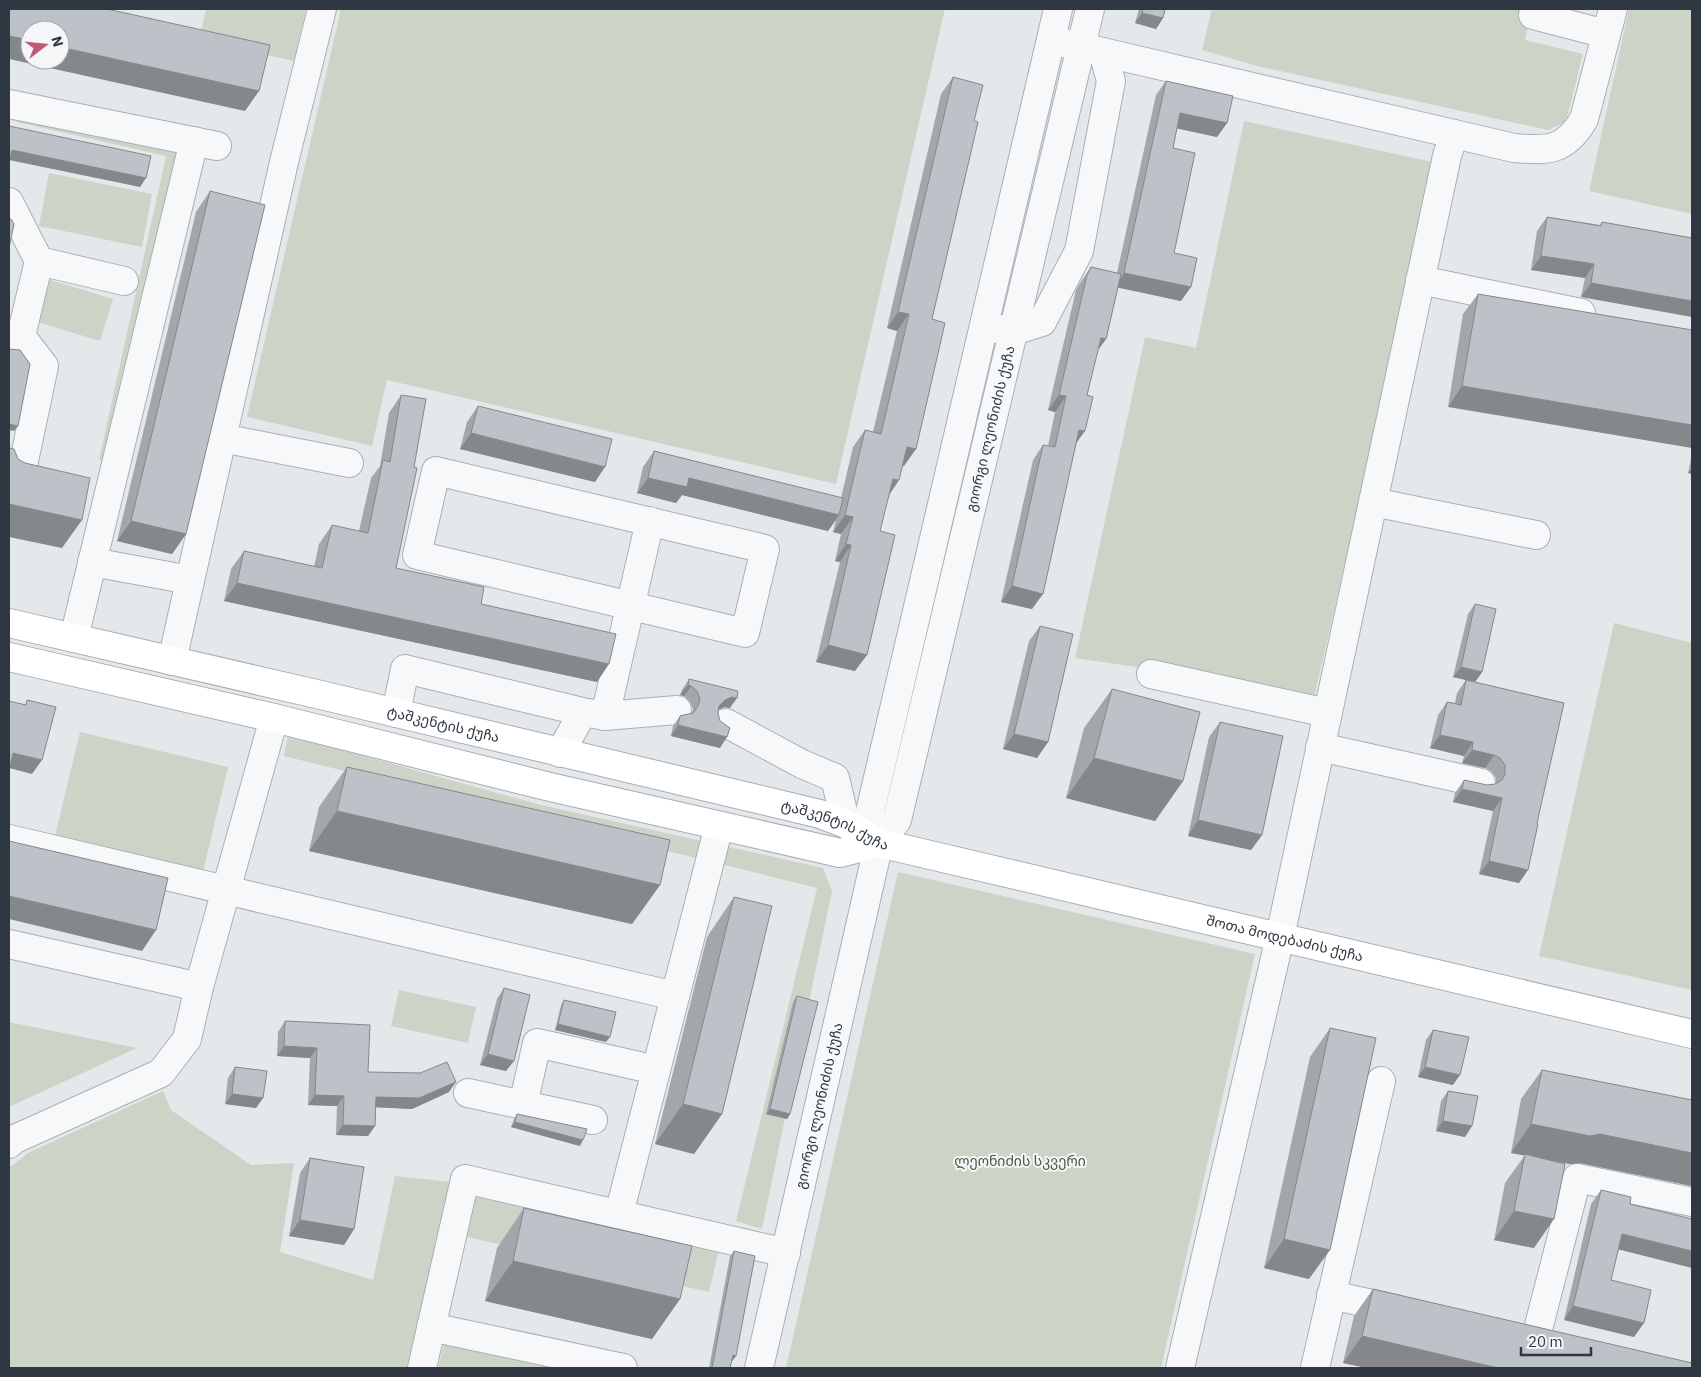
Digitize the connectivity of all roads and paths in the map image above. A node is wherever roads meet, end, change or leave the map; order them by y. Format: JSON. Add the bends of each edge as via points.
{"nodes":[{"id":1,"x":322,"y":9,"type":"edge"},
{"id":2,"x":1058,"y":9,"type":"edge"},
{"id":3,"x":1090,"y":9,"type":"edge"},
{"id":4,"x":1533,"y":15,"type":"dead end"},
{"id":5,"x":1610,"y":21,"type":"edge"},
{"id":6,"x":1050,"y":40,"type":"junction"},
{"id":7,"x":1092,"y":50,"type":"junction"},
{"id":8,"x":9,"y":104,"type":"edge"},
{"id":9,"x":1454,"y":134,"type":"junction"},
{"id":10,"x":9,"y":202,"type":"edge"},
{"id":11,"x":39,"y":261,"type":"junction"},
{"id":12,"x":1420,"y":280,"type":"junction"},
{"id":13,"x":124,"y":281,"type":"dead end"},
{"id":14,"x":1605,"y":318,"type":"edge"},
{"id":15,"x":983,"y":328,"type":"junction"},
{"id":16,"x":1014,"y":331,"type":"junction"},
{"id":17,"x":15,"y":338,"type":"edge"},
{"id":18,"x":222,"y":438,"type":"junction"},
{"id":19,"x":349,"y":463,"type":"dead end"},
{"id":20,"x":24,"y":481,"type":"edge"},
{"id":21,"x":80,"y":494,"type":"edge"},
{"id":22,"x":108,"y":500,"type":"junction"},
{"id":23,"x":1373,"y":502,"type":"junction"},
{"id":24,"x":650,"y":521,"type":"junction"},
{"id":25,"x":1536,"y":535,"type":"dead end"},
{"id":26,"x":92,"y":562,"type":"junction"},
{"id":27,"x":190,"y":580,"type":"junction"},
{"id":28,"x":631,"y":605,"type":"junction"},
{"id":29,"x":9,"y":623,"type":"edge"},
{"id":30,"x":74,"y":638,"type":"junction"},
{"id":31,"x":9,"y":657,"type":"edge"},
{"id":32,"x":172,"y":661,"type":"junction"},
{"id":33,"x":1151,"y":674,"type":"dead end"},
{"id":34,"x":677,"y":710,"type":"dead end"},
{"id":35,"x":1327,"y":713,"type":"junction"},
{"id":36,"x":396,"y":714,"type":"junction"},
{"id":37,"x":594,"y":714,"type":"junction"},
{"id":38,"x":274,"y":718,"type":"junction"},
{"id":39,"x":726,"y":723,"type":"edge"},
{"id":40,"x":1320,"y":747,"type":"junction"},
{"id":41,"x":560,"y":753,"type":"junction"},
{"id":42,"x":1482,"y":783,"type":"edge"},
{"id":43,"x":846,"y":824,"type":"junction"},
{"id":44,"x":719,"y":826,"type":"junction"},
{"id":45,"x":9,"y":839,"type":"edge"},
{"id":46,"x":879,"y":843,"type":"junction"},
{"id":47,"x":226,"y":890,"type":"junction"},
{"id":48,"x":1280,"y":937,"type":"junction"},
{"id":49,"x":9,"y":944,"type":"edge"},
{"id":50,"x":199,"y":987,"type":"junction"},
{"id":51,"x":675,"y":996,"type":"junction"},
{"id":52,"x":1692,"y":1034,"type":"edge"},
{"id":53,"x":656,"y":1070,"type":"junction"},
{"id":54,"x":1381,"y":1081,"type":"dead end"},
{"id":55,"x":468,"y":1093,"type":"dead end"},
{"id":56,"x":523,"y":1105,"type":"junction"},
{"id":57,"x":593,"y":1120,"type":"dead end"},
{"id":58,"x":9,"y":1144,"type":"edge"},
{"id":59,"x":1692,"y":1202,"type":"edge"},
{"id":60,"x":619,"y":1214,"type":"junction"},
{"id":61,"x":786,"y":1253,"type":"junction"},
{"id":62,"x":1331,"y":1295,"type":"junction"},
{"id":63,"x":1424,"y":1316,"type":"edge"},
{"id":64,"x":431,"y":1327,"type":"junction"},
{"id":65,"x":1507,"y":1335,"type":"edge"},
{"id":66,"x":1535,"y":1341,"type":"junction"},
{"id":67,"x":1563,"y":1347,"type":"edge"},
{"id":68,"x":422,"y":1368,"type":"edge"},
{"id":69,"x":623,"y":1368,"type":"edge"},
{"id":70,"x":759,"y":1368,"type":"edge"},
{"id":71,"x":1180,"y":1368,"type":"edge"},
{"id":72,"x":1315,"y":1368,"type":"edge"}],
"edges":[{"from":1,"to":18,"type":"street"},
{"from":2,"to":6,"type":"street","name":"გიორგი ლეონიძის ქუჩა"},
{"from":3,"to":7,"type":"street","name":"გიორგი ლეონიძის ქუჩა"},
{"from":4,"to":5,"type":"street"},
{"from":5,"to":9,"type":"street","via":[[1584,119],[1574,134],[1557,147],[1514,148]]},
{"from":6,"to":7,"type":"street"},
{"from":6,"to":15,"type":"street","name":"გიორგი ლეონიძის ქუჩა"},
{"from":7,"to":9,"type":"street"},
{"from":7,"to":16,"type":"street","name":"გიორგი ლეონიძის ქუჩა"},
{"from":7,"to":16,"type":"street","via":[[1111,80],[1078,251],[1042,322]]},
{"from":8,"to":22,"type":"street","via":[[205,144]]},
{"from":9,"to":12,"type":"street"},
{"from":10,"to":11,"type":"street"},
{"from":11,"to":13,"type":"street"},
{"from":11,"to":17,"type":"street"},
{"from":12,"to":14,"type":"street"},
{"from":12,"to":23,"type":"street"},
{"from":15,"to":16,"type":"street"},
{"from":15,"to":46,"type":"street","name":"გიორგი ლეონიძის ქუჩა","via":[[870,812]]},
{"from":16,"to":46,"type":"street","name":"გიორგი ლეონიძის ქუჩა","via":[[898,820]]},
{"from":17,"to":20,"type":"street","via":[[44,366]]},
{"from":18,"to":19,"type":"street"},
{"from":18,"to":27,"type":"street"},
{"from":21,"to":22,"type":"street"},
{"from":22,"to":26,"type":"street"},
{"from":23,"to":25,"type":"street"},
{"from":23,"to":35,"type":"street"},
{"from":24,"to":28,"type":"street"},
{"from":24,"to":28,"type":"street","via":[[765,549],[745,633]]},
{"from":24,"to":28,"type":"street","via":[[436,471],[416,555]]},
{"from":26,"to":27,"type":"street"},
{"from":26,"to":30,"type":"street"},
{"from":27,"to":32,"type":"street"},
{"from":28,"to":37,"type":"street"},
{"from":29,"to":30,"type":"main road","name":"ტაშკენტის ქუჩა"},
{"from":30,"to":32,"type":"main road","name":"ტაშკენტის ქუჩა"},
{"from":31,"to":38,"type":"main road","name":"ტაშკენტის ქუჩა"},
{"from":32,"to":36,"type":"main road","name":"ტაშკენტის ქუჩა"},
{"from":33,"to":35,"type":"street"},
{"from":34,"to":37,"type":"street"},
{"from":35,"to":40,"type":"street"},
{"from":36,"to":37,"type":"street","via":[[405,669]]},
{"from":36,"to":41,"type":"main road","name":"ტაშკენტის ქუჩა"},
{"from":37,"to":41,"type":"street"},
{"from":38,"to":44,"type":"main road","name":"ტაშკენტის ქუჩა","via":[[550,788]]},
{"from":38,"to":47,"type":"street"},
{"from":39,"to":43,"type":"street","via":[[835,778]]},
{"from":40,"to":42,"type":"street"},
{"from":40,"to":48,"type":"street"},
{"from":41,"to":43,"type":"main road","name":"ტაშკენტის ქუჩა","via":[[820,814]]},
{"from":43,"to":46,"type":"main road","name":"ტაშკენტის ქუჩა"},
{"from":44,"to":46,"type":"main road","name":"ტაშკენტის ქუჩა","via":[[840,853]]},
{"from":44,"to":51,"type":"street"},
{"from":45,"to":47,"type":"street"},
{"from":46,"to":48,"type":"main road","name":"შოთა მოდებაძის ქუჩა"},
{"from":46,"to":61,"type":"street","name":"გიორგი ლეონიძის ქუჩა"},
{"from":47,"to":50,"type":"street"},
{"from":47,"to":51,"type":"street"},
{"from":48,"to":52,"type":"main road","name":"შოთა მოდებაძის ქუჩა"},
{"from":48,"to":71,"type":"street"},
{"from":49,"to":50,"type":"street"},
{"from":50,"to":58,"type":"street","via":[[187,1039],[161,1073]]},
{"from":51,"to":53,"type":"street"},
{"from":53,"to":56,"type":"street","via":[[537,1043]]},
{"from":53,"to":60,"type":"street"},
{"from":54,"to":62,"type":"street"},
{"from":55,"to":56,"type":"street"},
{"from":56,"to":57,"type":"street"},
{"from":59,"to":66,"type":"street","via":[[1577,1178]]},
{"from":60,"to":61,"type":"street"},
{"from":60,"to":64,"type":"street","via":[[465,1179]]},
{"from":61,"to":70,"type":"street","name":"გიორგი ლეონიძის ქუჩა"},
{"from":62,"to":63,"type":"street"},
{"from":62,"to":72,"type":"street"},
{"from":64,"to":68,"type":"street"},
{"from":64,"to":69,"type":"street"},
{"from":65,"to":66,"type":"street"},
{"from":66,"to":67,"type":"street"}]}
